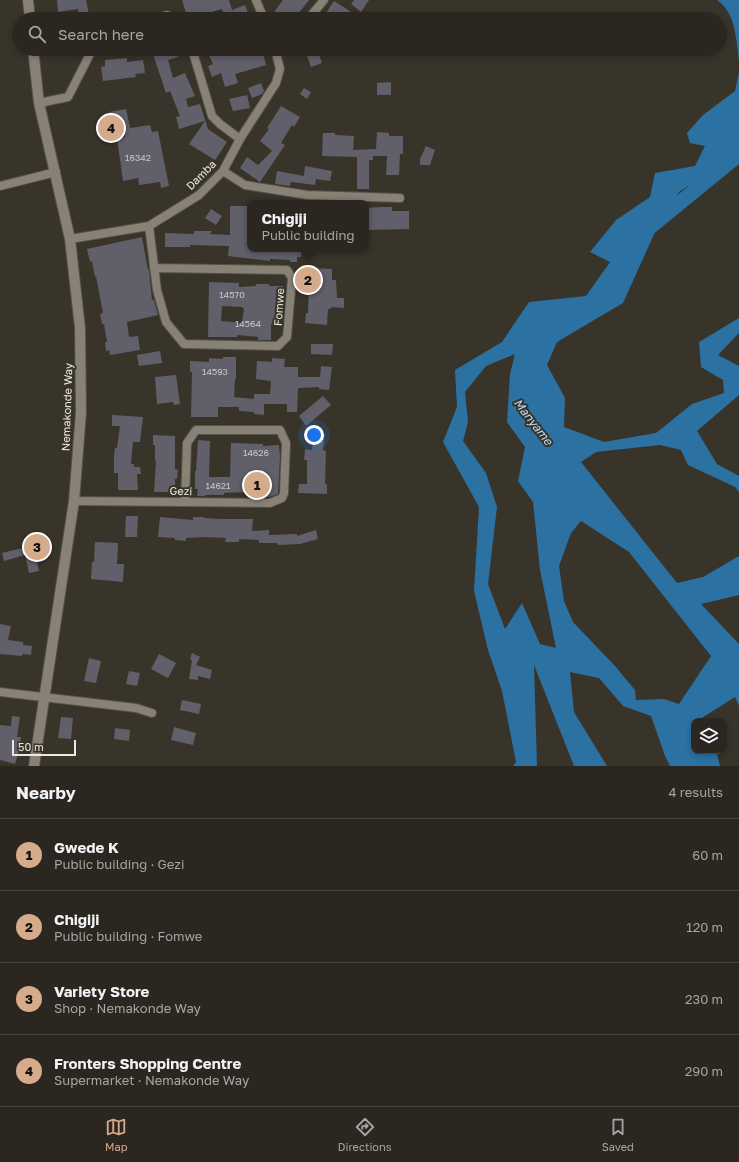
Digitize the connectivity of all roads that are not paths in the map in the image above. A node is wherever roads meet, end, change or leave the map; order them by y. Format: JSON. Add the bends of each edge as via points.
{"nodes":[{"id":1,"x":28,"y":0,"type":"edge"},
{"id":2,"x":256,"y":0,"type":"edge"},
{"id":3,"x":324,"y":0,"type":"edge"},
{"id":4,"x":29,"y":12,"type":"edge"},
{"id":5,"x":261,"y":12,"type":"edge"},
{"id":6,"x":314,"y":12,"type":"edge"},
{"id":7,"x":34,"y":56,"type":"edge"},
{"id":8,"x":89,"y":56,"type":"edge"},
{"id":9,"x":194,"y":56,"type":"edge"},
{"id":10,"x":276,"y":56,"type":"edge"},
{"id":11,"x":40,"y":103,"type":"junction"},
{"id":12,"x":240,"y":139,"type":"junction"},
{"id":13,"x":223,"y":171,"type":"junction"},
{"id":14,"x":56,"y":172,"type":"junction"},
{"id":15,"x":0,"y":186,"type":"edge"},
{"id":16,"x":400,"y":198,"type":"dead end"},
{"id":17,"x":149,"y":226,"type":"junction"},
{"id":18,"x":70,"y":239,"type":"junction"},
{"id":19,"x":154,"y":268,"type":"junction"},
{"id":20,"x":74,"y":500,"type":"junction"},
{"id":21,"x":185,"y":502,"type":"junction"},
{"id":22,"x":0,"y":692,"type":"edge"},
{"id":23,"x":45,"y":696,"type":"junction"},
{"id":24,"x":152,"y":713,"type":"dead end"},
{"id":25,"x":34,"y":766,"type":"edge"}],
"edges":[{"from":1,"to":4,"type":"street"},
{"from":2,"to":5,"type":"street"},
{"from":3,"to":6,"type":"street"},
{"from":7,"to":11,"type":"street","name":"Nemakonde Way"},
{"from":8,"to":11,"type":"street","via":[[68,97]]},
{"from":9,"to":12,"type":"street","via":[[212,116]]},
{"from":10,"to":12,"type":"street","name":"Damba","via":[[280,68],[276,83]]},
{"from":11,"to":14,"type":"street","name":"Nemakonde Way"},
{"from":12,"to":13,"type":"street","name":"Damba"},
{"from":13,"to":16,"type":"street","via":[[246,185],[307,195]]},
{"from":13,"to":17,"type":"street","name":"Damba","via":[[199,195]]},
{"from":14,"to":15,"type":"street"},
{"from":14,"to":18,"type":"street","name":"Nemakonde Way"},
{"from":17,"to":18,"type":"street","name":"Damba"},
{"from":17,"to":19,"type":"street","name":"Fomwe"},
{"from":18,"to":20,"type":"street","name":"Nemakonde Way","via":[[80,328],[81,412]]},
{"from":19,"to":19,"type":"street","name":"Fomwe","via":[[156,290],[166,322],[184,344],[278,346],[287,337],[292,278],[287,270]]},
{"from":20,"to":21,"type":"street","name":"Gezi"},
{"from":20,"to":23,"type":"street","name":"Nemakonde Way"},
{"from":21,"to":21,"type":"street","name":"Gezi","via":[[270,503],[282,498],[286,443],[280,430],[196,430],[187,443]]},
{"from":22,"to":23,"type":"street"},
{"from":23,"to":24,"type":"street","via":[[136,708]]},
{"from":23,"to":25,"type":"street","name":"Nemakonde Way"}]}
